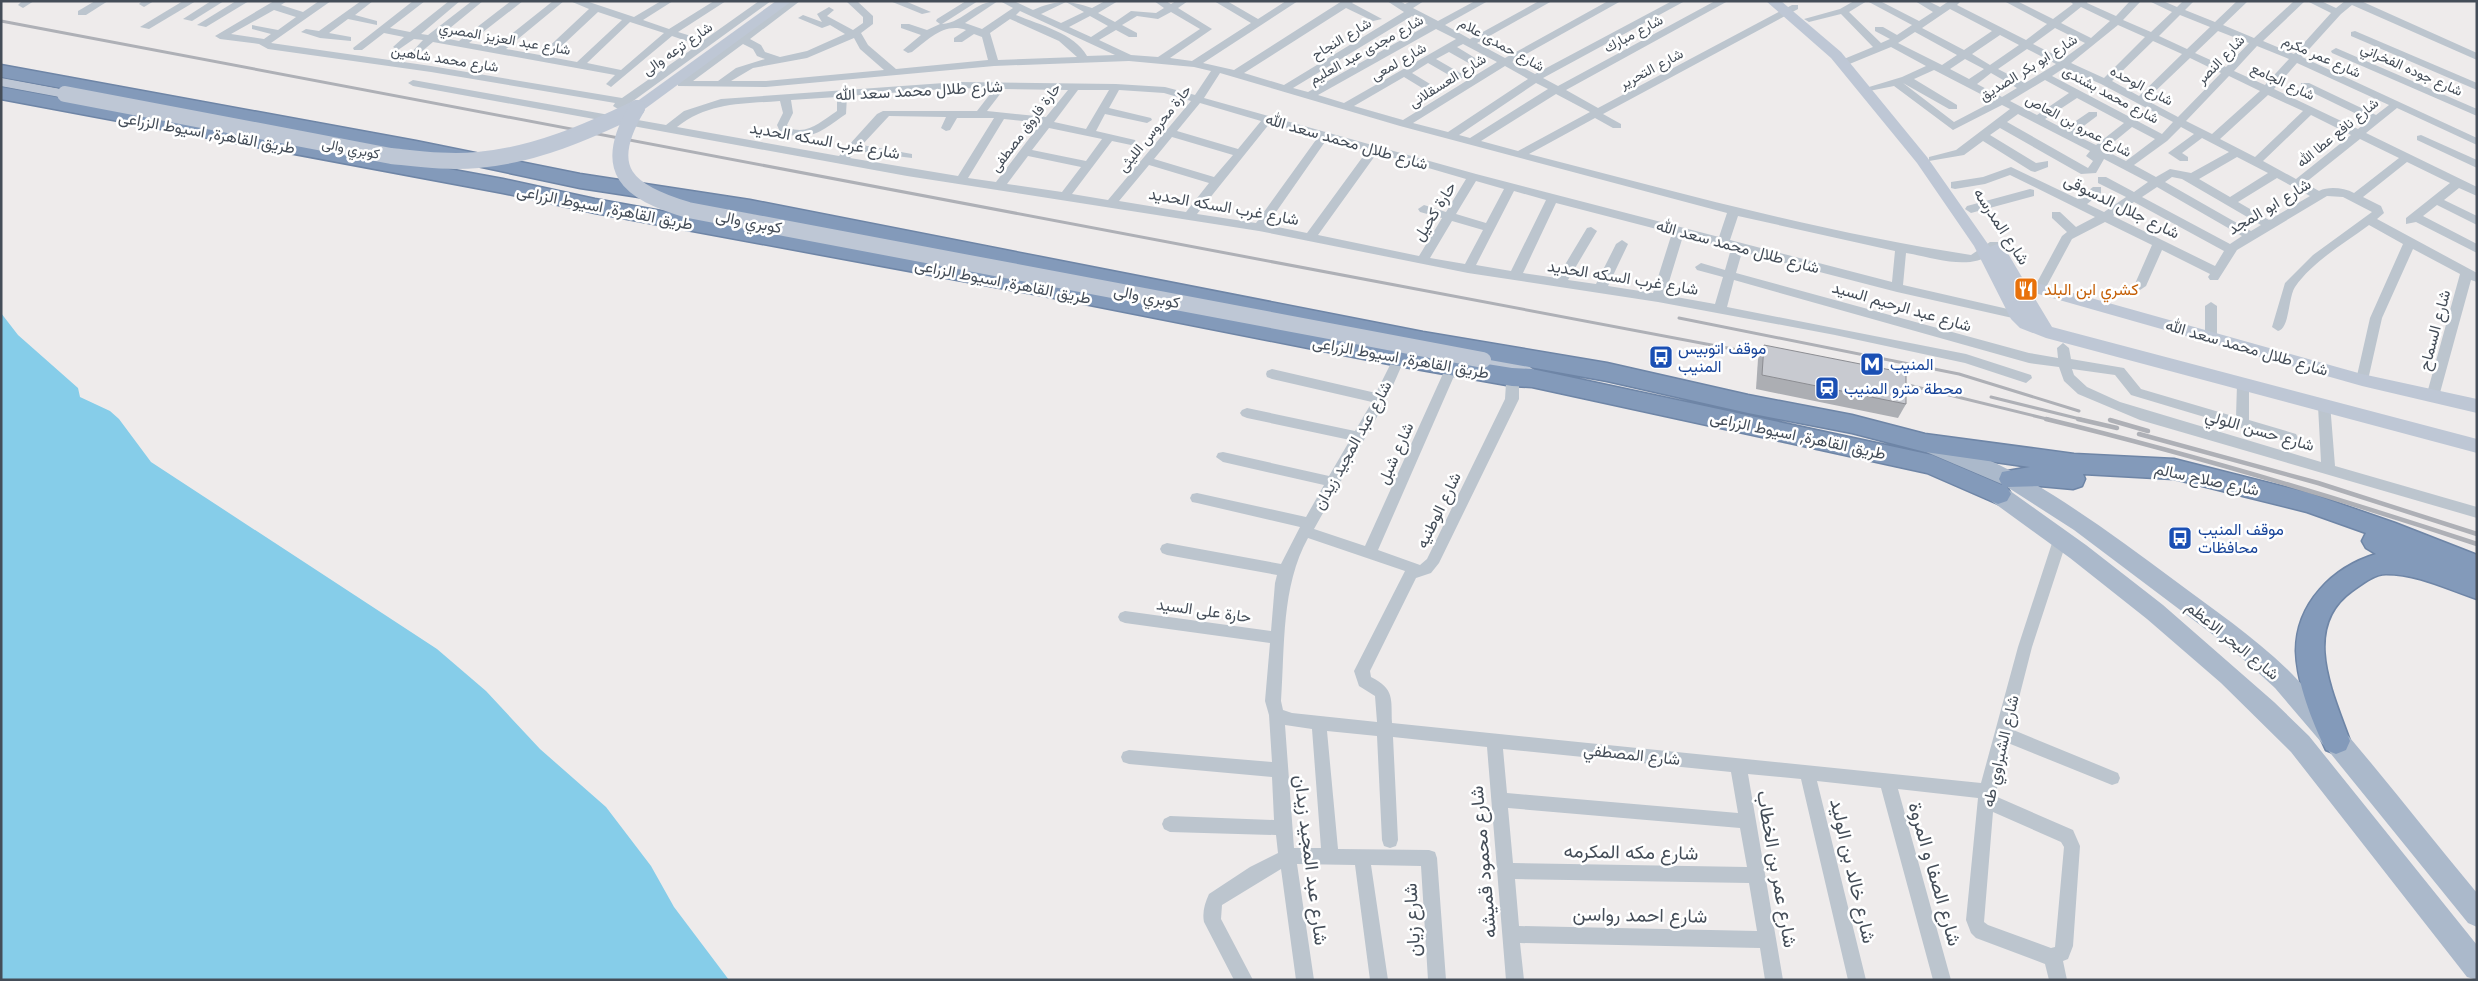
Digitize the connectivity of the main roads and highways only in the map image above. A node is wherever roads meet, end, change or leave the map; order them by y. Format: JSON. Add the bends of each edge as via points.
{"nodes":[{"id":1,"x":785,"y":1,"type":"edge"},
{"id":2,"x":1773,"y":1,"type":"edge"},
{"id":3,"x":1789,"y":6,"type":"edge"},
{"id":4,"x":1848,"y":62,"type":"junction"},
{"id":5,"x":1,"y":71,"type":"edge"},
{"id":6,"x":1,"y":82,"type":"edge"},
{"id":7,"x":1,"y":93,"type":"edge"},
{"id":8,"x":636,"y":105,"type":"junction"},
{"id":9,"x":121,"y":116,"type":"junction"},
{"id":10,"x":524,"y":169,"type":"junction"},
{"id":11,"x":580,"y":181,"type":"junction"},
{"id":12,"x":503,"y":186,"type":"junction"},
{"id":13,"x":566,"y":200,"type":"junction"},
{"id":14,"x":1990,"y":248,"type":"junction"},
{"id":15,"x":2018,"y":284,"type":"junction"},
{"id":16,"x":1184,"y":293,"type":"junction"},
{"id":17,"x":2046,"y":332,"type":"junction"},
{"id":18,"x":1519,"y":374,"type":"junction"},
{"id":19,"x":2477,"y":406,"type":"edge"},
{"id":20,"x":1925,"y":443,"type":"junction"},
{"id":21,"x":2477,"y":446,"type":"edge"},
{"id":22,"x":2005,"y":486,"type":"junction"},
{"id":23,"x":2477,"y":566,"type":"edge"},
{"id":24,"x":2428,"y":570,"type":"junction"},
{"id":25,"x":2461,"y":574,"type":"edge"},
{"id":26,"x":2259,"y":659,"type":"junction"},
{"id":27,"x":2226,"y":670,"type":"junction"},
{"id":28,"x":2310,"y":712,"type":"junction"},
{"id":29,"x":2282,"y":725,"type":"junction"},
{"id":30,"x":2336,"y":740,"type":"junction"},
{"id":31,"x":2477,"y":914,"type":"edge"},
{"id":32,"x":2477,"y":967,"type":"edge"}],
"edges":[{"from":1,"to":8,"type":"main road","name":"كوبري والى"},
{"from":2,"to":3,"type":"main road","name":"شارع المدرسه"},
{"from":3,"to":4,"type":"main road","name":"شارع المدرسه"},
{"from":3,"to":4,"type":"main road","name":"شارع المدرسه","via":[[1809,19]]},
{"from":4,"to":14,"type":"main road","name":"شارع المدرسه"},
{"from":4,"to":14,"type":"main road","name":"شارع المدرسه","via":[[1955,185]]},
{"from":5,"to":10,"type":"highway","name":"طريق القاهرة, اسيوط الزراعى"},
{"from":6,"to":8,"type":"main road","name":"كوبري والى","bridge":true,"via":[[391,156],[437,160],[479,160],[544,147],[601,126]]},
{"from":7,"to":9,"type":"highway","name":"طريق القاهرة, اسيوط الزراعى"},
{"from":8,"to":9,"type":"main road","name":"كوبري والى","bridge":true,"via":[[604,129],[546,150],[478,163],[435,164],[387,161]]},
{"from":8,"to":16,"type":"main road","name":"كوبري والى","via":[[627,154],[633,176],[639,183],[665,196],[1104,283]]},
{"from":8,"to":18,"type":"main road","name":"كوبري والى","bridge":true,"via":[[620,145],[621,168],[624,179],[659,202],[750,222],[1483,360]]},
{"from":9,"to":12,"type":"highway","name":"طريق القاهرة, اسيوط الزراعى"},
{"from":10,"to":11,"type":"highway","name":"طريق القاهرة, اسيوط الزراعى"},
{"from":10,"to":12,"type":"highway","via":[[527,178],[523,184]]},
{"from":11,"to":13,"type":"highway","via":[[558,188],[557,192]]},
{"from":11,"to":16,"type":"highway","name":"طريق القاهرة, اسيوط الزراعى","via":[[750,207]]},
{"from":12,"to":13,"type":"highway","name":"طريق القاهرة, اسيوط الزراعى"},
{"from":13,"to":18,"type":"highway","name":"طريق القاهرة, اسيوط الزراعى","via":[[1039,287],[1399,358]]},
{"from":14,"to":15,"type":"main road","name":"شارع المدرسه"},
{"from":14,"to":17,"type":"main road","name":"شارع المدرسه","via":[[2017,315],[2026,324]]},
{"from":15,"to":17,"type":"main road","name":"شارع المدرسه"},
{"from":15,"to":19,"type":"main road","name":"شارع طلال محمد سعد الله","via":[[2362,380]]},
{"from":16,"to":20,"type":"highway","name":"طريق القاهرة, اسيوط الزراعى","via":[[1607,372],[1852,424]]},
{"from":17,"to":21,"type":"main road"},
{"from":18,"to":22,"type":"highway","name":"طريق القاهرة, اسيوط الزراعى","via":[[1884,453]]},
{"from":20,"to":22,"type":"main road","name":"شارع البحر الاعظم"},
{"from":20,"to":25,"type":"highway","name":"شارع صلاح سالم","via":[[2074,464],[2174,469],[2309,504]]},
{"from":22,"to":24,"type":"highway","name":"شارع صلاح سالم","via":[[2040,476],[2148,482],[2197,490],[2346,529],[2385,545]]},
{"from":22,"to":26,"type":"main road","name":"شارع البحر الاعظم","via":[[2082,524]]},
{"from":22,"to":27,"type":"main road","name":"شارع البحر الاعظم","via":[[2061,537]]},
{"from":23,"to":25,"type":"highway","name":"شارع صلاح سالم"},
{"from":24,"to":25,"type":"highway","name":"شارع صلاح سالم"},
{"from":24,"to":30,"type":"highway","via":[[2375,564],[2332,592],[2322,610],[2313,630],[2310,652],[2315,679]]},
{"from":26,"to":27,"type":"main road","via":[[2248,673]]},
{"from":26,"to":28,"type":"main road","name":"شارع البحر الاعظم"},
{"from":27,"to":29,"type":"main road","name":"شارع البحر الاعظم"},
{"from":28,"to":29,"type":"main road","via":[[2291,714]]},
{"from":28,"to":30,"type":"main road","name":"شارع البحر الاعظم"},
{"from":29,"to":32,"type":"main road","name":"شارع البحر الاعظم"},
{"from":30,"to":31,"type":"main road","name":"شارع البحر الاعظم"}]}
